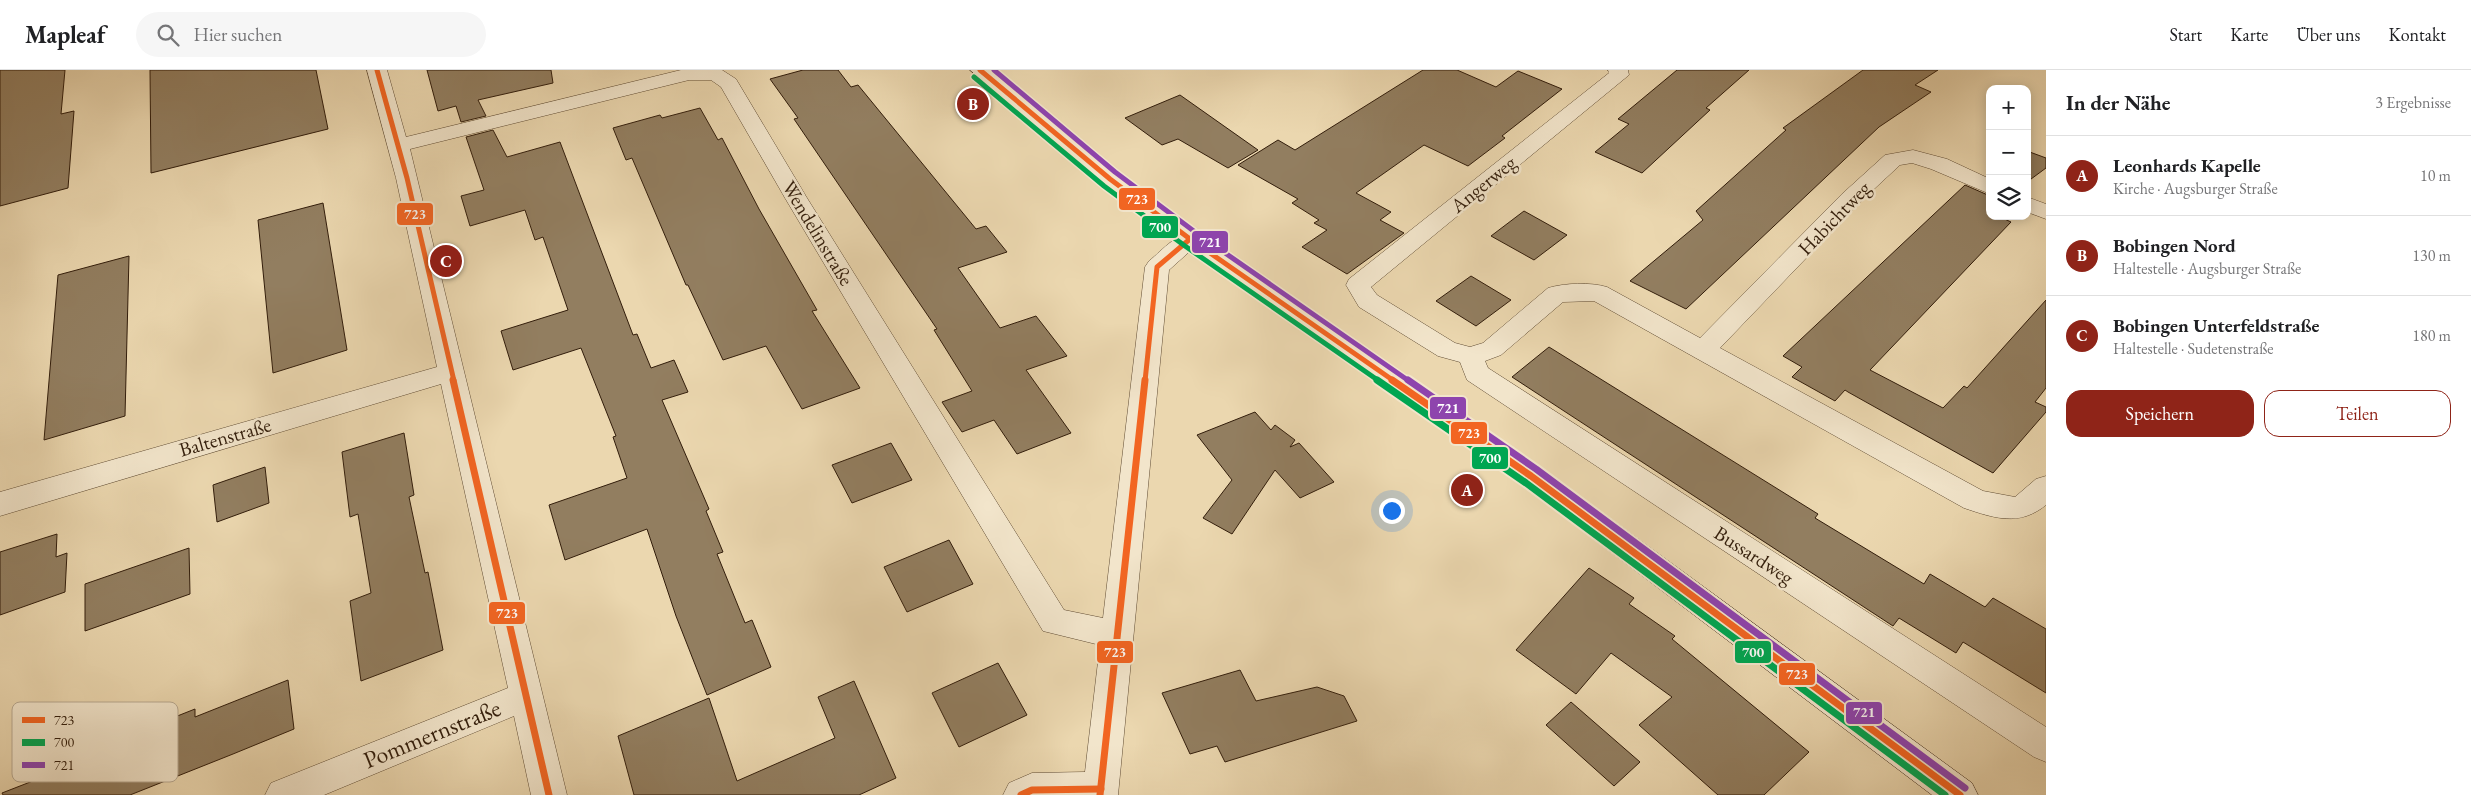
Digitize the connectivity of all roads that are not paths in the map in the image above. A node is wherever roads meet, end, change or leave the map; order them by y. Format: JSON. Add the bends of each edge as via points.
{"nodes":[{"id":1,"x":377,"y":70,"type":"edge"},
{"id":2,"x":980,"y":70,"type":"edge"},
{"id":3,"x":1618,"y":70,"type":"edge"},
{"id":4,"x":397,"y":146,"type":"junction"},
{"id":5,"x":1986,"y":185,"type":"edge"},
{"id":6,"x":2031,"y":206,"type":"edge"},
{"id":7,"x":2046,"y":212,"type":"edge"},
{"id":8,"x":1190,"y":239,"type":"junction"},
{"id":9,"x":1704,"y":350,"type":"junction"},
{"id":10,"x":1471,"y":356,"type":"junction"},
{"id":11,"x":451,"y":372,"type":"junction"},
{"id":12,"x":2046,"y":487,"type":"edge"},
{"id":13,"x":0,"y":504,"type":"edge"},
{"id":14,"x":1116,"y":635,"type":"junction"},
{"id":15,"x":525,"y":696,"type":"junction"},
{"id":16,"x":2046,"y":746,"type":"edge"},
{"id":17,"x":1100,"y":792,"type":"edge"},
{"id":18,"x":283,"y":795,"type":"edge"},
{"id":19,"x":549,"y":795,"type":"edge"},
{"id":20,"x":1021,"y":795,"type":"edge"},
{"id":21,"x":1960,"y":795,"type":"edge"}],
"edges":[{"from":1,"to":4,"type":"street"},
{"from":2,"to":8,"type":"street","via":[[1103,174]]},
{"from":3,"to":10,"type":"street","name":"Angerweg","via":[[1619,75],[1358,285],[1368,300],[1447,350]]},
{"from":4,"to":11,"type":"street"},
{"from":4,"to":14,"type":"street","name":"Wendelinstraße","via":[[689,74],[715,74],[729,83],[1054,621]]},
{"from":5,"to":9,"type":"street","name":"Habichtweg","via":[[1913,156],[1892,160]]},
{"from":6,"to":7,"type":"street"},
{"from":8,"to":14,"type":"street","via":[[1157,267]]},
{"from":8,"to":21,"type":"street","via":[[1536,480]]},
{"from":9,"to":10,"type":"street","via":[[1598,293],[1557,294],[1492,349]]},
{"from":9,"to":12,"type":"street","via":[[1974,500],[2008,510],[2032,503]]},
{"from":10,"to":16,"type":"street","name":"Bussardweg","via":[[1476,373]]},
{"from":11,"to":13,"type":"street","name":"Baltenstraße"},
{"from":11,"to":15,"type":"street"},
{"from":14,"to":17,"type":"street"},
{"from":15,"to":18,"type":"street","name":"Pommernstraße"},
{"from":15,"to":19,"type":"street"},
{"from":17,"to":20,"type":"street","via":[[1032,790]]}]}
